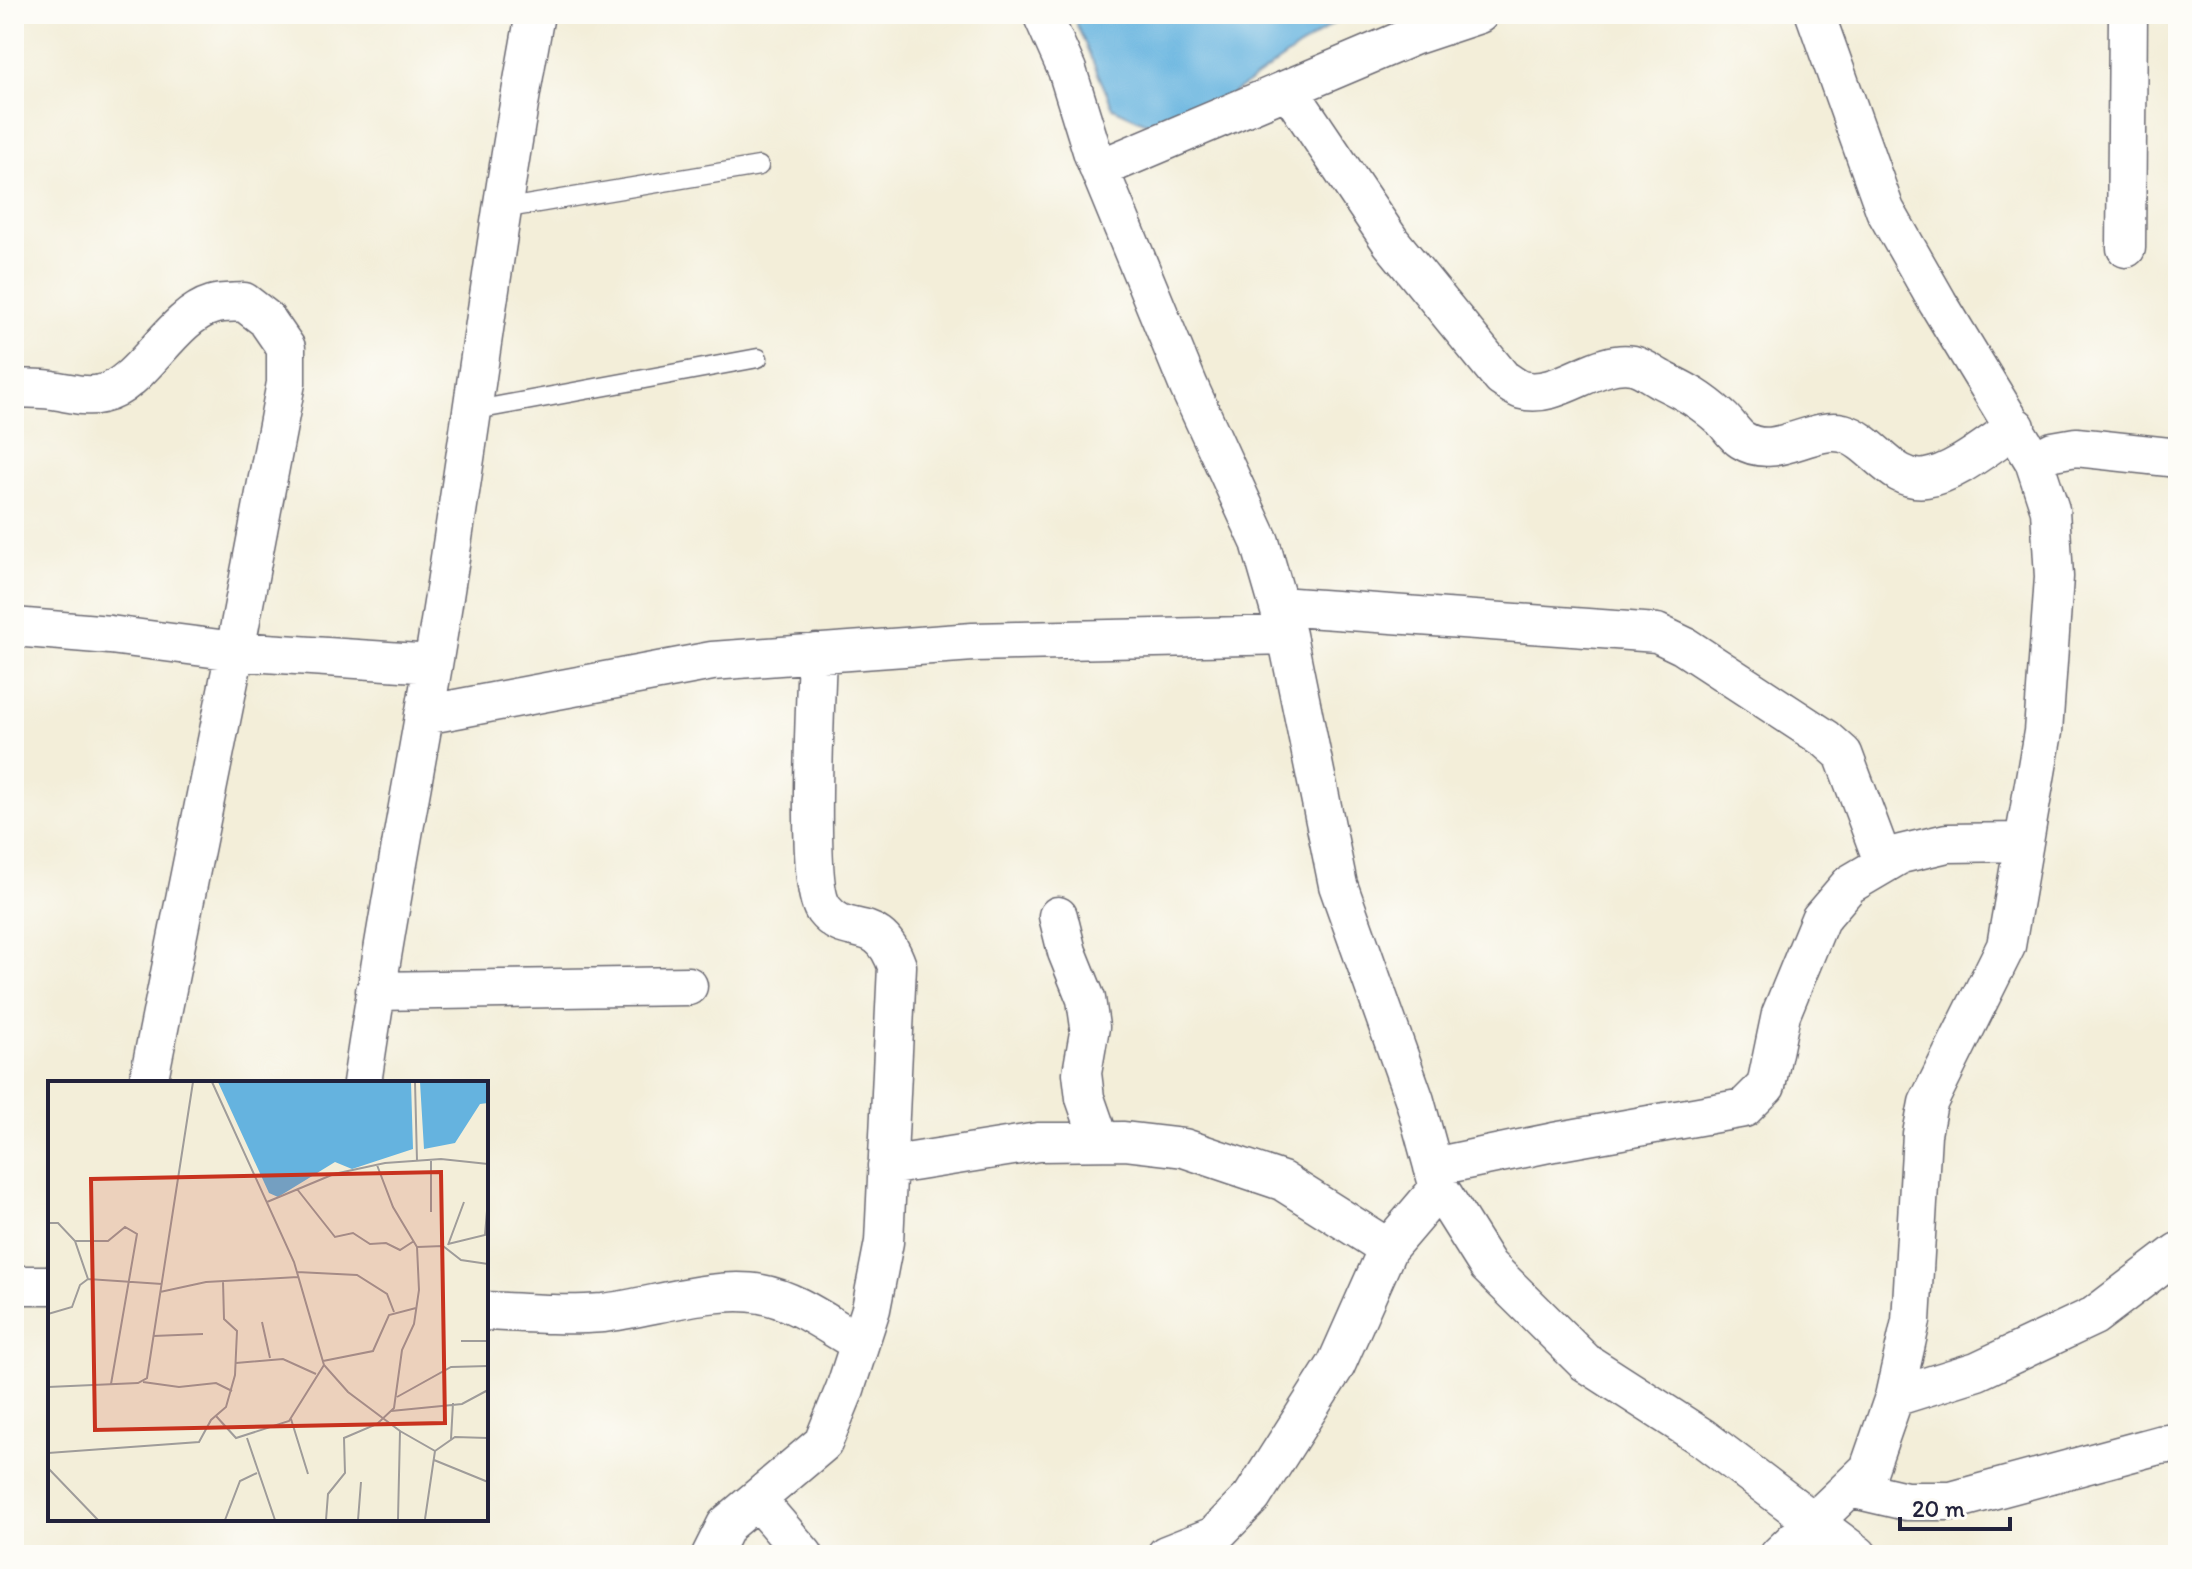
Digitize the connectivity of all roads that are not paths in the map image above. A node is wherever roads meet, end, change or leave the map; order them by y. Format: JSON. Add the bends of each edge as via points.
{"nodes":[{"id":1,"x":535,"y":14,"type":"edge"},
{"id":2,"x":1042,"y":14,"type":"edge"},
{"id":3,"x":1479,"y":14,"type":"edge"},
{"id":4,"x":1815,"y":14,"type":"edge"},
{"id":5,"x":2128,"y":14,"type":"edge"},
{"id":6,"x":1288,"y":89,"type":"junction"},
{"id":7,"x":759,"y":166,"type":"dead end"},
{"id":8,"x":1099,"y":169,"type":"junction"},
{"id":9,"x":502,"y":209,"type":"junction"},
{"id":10,"x":2126,"y":248,"type":"dead end"},
{"id":11,"x":758,"y":358,"type":"dead end"},
{"id":12,"x":14,"y":388,"type":"edge"},
{"id":13,"x":471,"y":411,"type":"junction"},
{"id":14,"x":2016,"y":427,"type":"junction"},
{"id":15,"x":2178,"y":458,"type":"edge"},
{"id":16,"x":2034,"y":461,"type":"junction"},
{"id":17,"x":1283,"y":620,"type":"junction"},
{"id":18,"x":14,"y":627,"type":"edge"},
{"id":19,"x":235,"y":651,"type":"junction"},
{"id":20,"x":817,"y":653,"type":"junction"},
{"id":21,"x":433,"y":664,"type":"junction"},
{"id":22,"x":424,"y":715,"type":"junction"},
{"id":23,"x":2022,"y":842,"type":"junction"},
{"id":24,"x":1884,"y":864,"type":"junction"},
{"id":25,"x":1058,"y":916,"type":"dead end"},
{"id":26,"x":688,"y":986,"type":"dead end"},
{"id":27,"x":375,"y":991,"type":"junction"},
{"id":28,"x":148,"y":1081,"type":"edge"},
{"id":29,"x":362,"y":1081,"type":"edge"},
{"id":30,"x":1100,"y":1141,"type":"junction"},
{"id":31,"x":887,"y":1166,"type":"junction"},
{"id":32,"x":1436,"y":1178,"type":"junction"},
{"id":33,"x":1388,"y":1248,"type":"junction"},
{"id":34,"x":2178,"y":1252,"type":"edge"},
{"id":35,"x":14,"y":1285,"type":"edge"},
{"id":36,"x":48,"y":1285,"type":"edge"},
{"id":37,"x":488,"y":1311,"type":"edge"},
{"id":38,"x":860,"y":1343,"type":"junction"},
{"id":39,"x":1894,"y":1397,"type":"junction"},
{"id":40,"x":2178,"y":1443,"type":"edge"},
{"id":41,"x":1850,"y":1488,"type":"junction"},
{"id":42,"x":757,"y":1500,"type":"junction"},
{"id":43,"x":1816,"y":1522,"type":"junction"},
{"id":44,"x":1232,"y":1539,"type":"edge"},
{"id":45,"x":711,"y":1555,"type":"edge"},
{"id":46,"x":804,"y":1555,"type":"edge"},
{"id":47,"x":1166,"y":1555,"type":"edge"},
{"id":48,"x":1779,"y":1555,"type":"edge"},
{"id":49,"x":1858,"y":1555,"type":"edge"}],
"edges":[{"from":1,"to":9,"type":"street"},
{"from":2,"to":8,"type":"street","via":[[1067,70]]},
{"from":3,"to":6,"type":"street"},
{"from":4,"to":14,"type":"street","via":[[1885,210]]},
{"from":5,"to":10,"type":"street"},
{"from":6,"to":8,"type":"street"},
{"from":6,"to":14,"type":"street","via":[[1391,242],[1502,378],[1520,390],[1537,393],[1617,364],[1636,366],[1696,396],[1741,440],[1786,445],[1841,433],[1865,442],[1889,467],[1926,478],[1955,467]]},
{"from":7,"to":9,"type":"lane"},
{"from":8,"to":17,"type":"street","via":[[1260,542]]},
{"from":9,"to":13,"type":"street"},
{"from":11,"to":13,"type":"lane"},
{"from":12,"to":19,"type":"street","via":[[103,394],[140,368],[188,317],[213,304],[244,302],[266,319],[286,348],[286,383]]},
{"from":13,"to":21,"type":"street"},
{"from":14,"to":16,"type":"street"},
{"from":15,"to":16,"type":"street","via":[[2076,447]]},
{"from":16,"to":23,"type":"street","via":[[2050,510],[2054,577],[2043,732]]},
{"from":17,"to":20,"type":"street"},
{"from":17,"to":24,"type":"street","via":[[1657,633],[1843,754]]},
{"from":17,"to":32,"type":"street","via":[[1338,885],[1415,1101]]},
{"from":18,"to":19,"type":"street"},
{"from":19,"to":21,"type":"street"},
{"from":19,"to":28,"type":"street"},
{"from":20,"to":22,"type":"street","via":[[712,661]]},
{"from":20,"to":31,"type":"street","via":[[817,895],[833,919],[880,935],[897,966]]},
{"from":21,"to":22,"type":"street"},
{"from":22,"to":27,"type":"street"},
{"from":23,"to":24,"type":"street","via":[[1947,843],[1901,854]]},
{"from":23,"to":39,"type":"street","via":[[2006,946],[1928,1103],[1911,1321]]},
{"from":24,"to":32,"type":"street","via":[[1850,884],[1820,919],[1781,1014],[1766,1086],[1744,1108],[1554,1142]]},
{"from":25,"to":30,"type":"street","via":[[1086,999],[1090,1027],[1082,1073]]},
{"from":26,"to":27,"type":"street"},
{"from":27,"to":29,"type":"street"},
{"from":30,"to":31,"type":"street","via":[[1038,1142]]},
{"from":30,"to":33,"type":"street","via":[[1184,1148],[1282,1181]]},
{"from":31,"to":38,"type":"street","via":[[884,1242]]},
{"from":32,"to":33,"type":"street"},
{"from":32,"to":43,"type":"street","via":[[1488,1266],[1585,1362],[1703,1438]]},
{"from":33,"to":44,"type":"street","via":[[1336,1365],[1252,1497]]},
{"from":34,"to":39,"type":"street","via":[[2094,1316],[1977,1371]]},
{"from":35,"to":36,"type":"street"},
{"from":37,"to":38,"type":"street","via":[[602,1313],[728,1293],[761,1293]]},
{"from":38,"to":42,"type":"street","via":[[823,1443]]},
{"from":39,"to":41,"type":"street","via":[[1869,1469]]},
{"from":40,"to":41,"type":"street","via":[[1951,1501],[1906,1501]]},
{"from":41,"to":43,"type":"street"},
{"from":42,"to":45,"type":"street","via":[[726,1525]]},
{"from":42,"to":46,"type":"street"},
{"from":43,"to":48,"type":"street"},
{"from":43,"to":49,"type":"street"},
{"from":44,"to":47,"type":"street","via":[[1214,1536]]}]}
